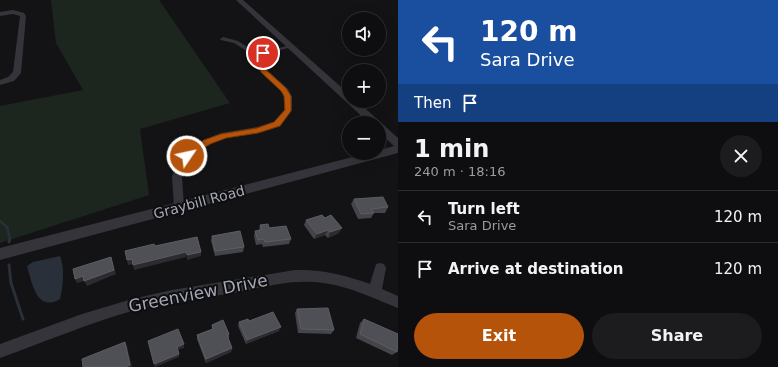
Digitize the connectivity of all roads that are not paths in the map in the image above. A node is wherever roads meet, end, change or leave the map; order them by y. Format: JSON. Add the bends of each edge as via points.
{"nodes":[{"id":1,"x":239,"y":0,"type":"edge"},
{"id":2,"x":0,"y":14,"type":"edge"},
{"id":3,"x":223,"y":39,"type":"dead end"},
{"id":4,"x":290,"y":46,"type":"junction"},
{"id":5,"x":260,"y":57,"type":"junction"},
{"id":6,"x":0,"y":83,"type":"edge"},
{"id":7,"x":342,"y":93,"type":"edge"},
{"id":8,"x":359,"y":108,"type":"edge"},
{"id":9,"x":367,"y":116,"type":"edge"},
{"id":10,"x":386,"y":133,"type":"edge"},
{"id":11,"x":398,"y":144,"type":"edge"},
{"id":12,"x":398,"y":149,"type":"edge"},
{"id":13,"x":179,"y":207,"type":"junction"},
{"id":14,"x":0,"y":254,"type":"edge"},
{"id":15,"x":380,"y":268,"type":"dead end"},
{"id":16,"x":375,"y":291,"type":"junction"},
{"id":17,"x":398,"y":302,"type":"edge"},
{"id":18,"x":0,"y":351,"type":"edge"}],
"edges":[{"from":1,"to":4,"type":"street"},
{"from":2,"to":6,"type":"street","via":[[18,12],[23,16],[17,73],[11,79]]},
{"from":3,"to":5,"type":"street","via":[[236,42]]},
{"from":4,"to":5,"type":"street","via":[[263,53]]},
{"from":4,"to":7,"type":"street"},
{"from":5,"to":13,"type":"street","via":[[263,70],[288,96],[288,110],[277,124],[258,130],[224,135],[207,142],[187,156],[177,176]]},
{"from":8,"to":9,"type":"street"},
{"from":10,"to":11,"type":"street"},
{"from":12,"to":13,"type":"street","name":"Graybill Road"},
{"from":13,"to":14,"type":"street","name":"Graybill Road"},
{"from":15,"to":16,"type":"street"},
{"from":16,"to":17,"type":"street","name":"Greenview Drive"},
{"from":16,"to":18,"type":"street","name":"Greenview Drive","via":[[315,276],[275,278],[133,305]]}]}
